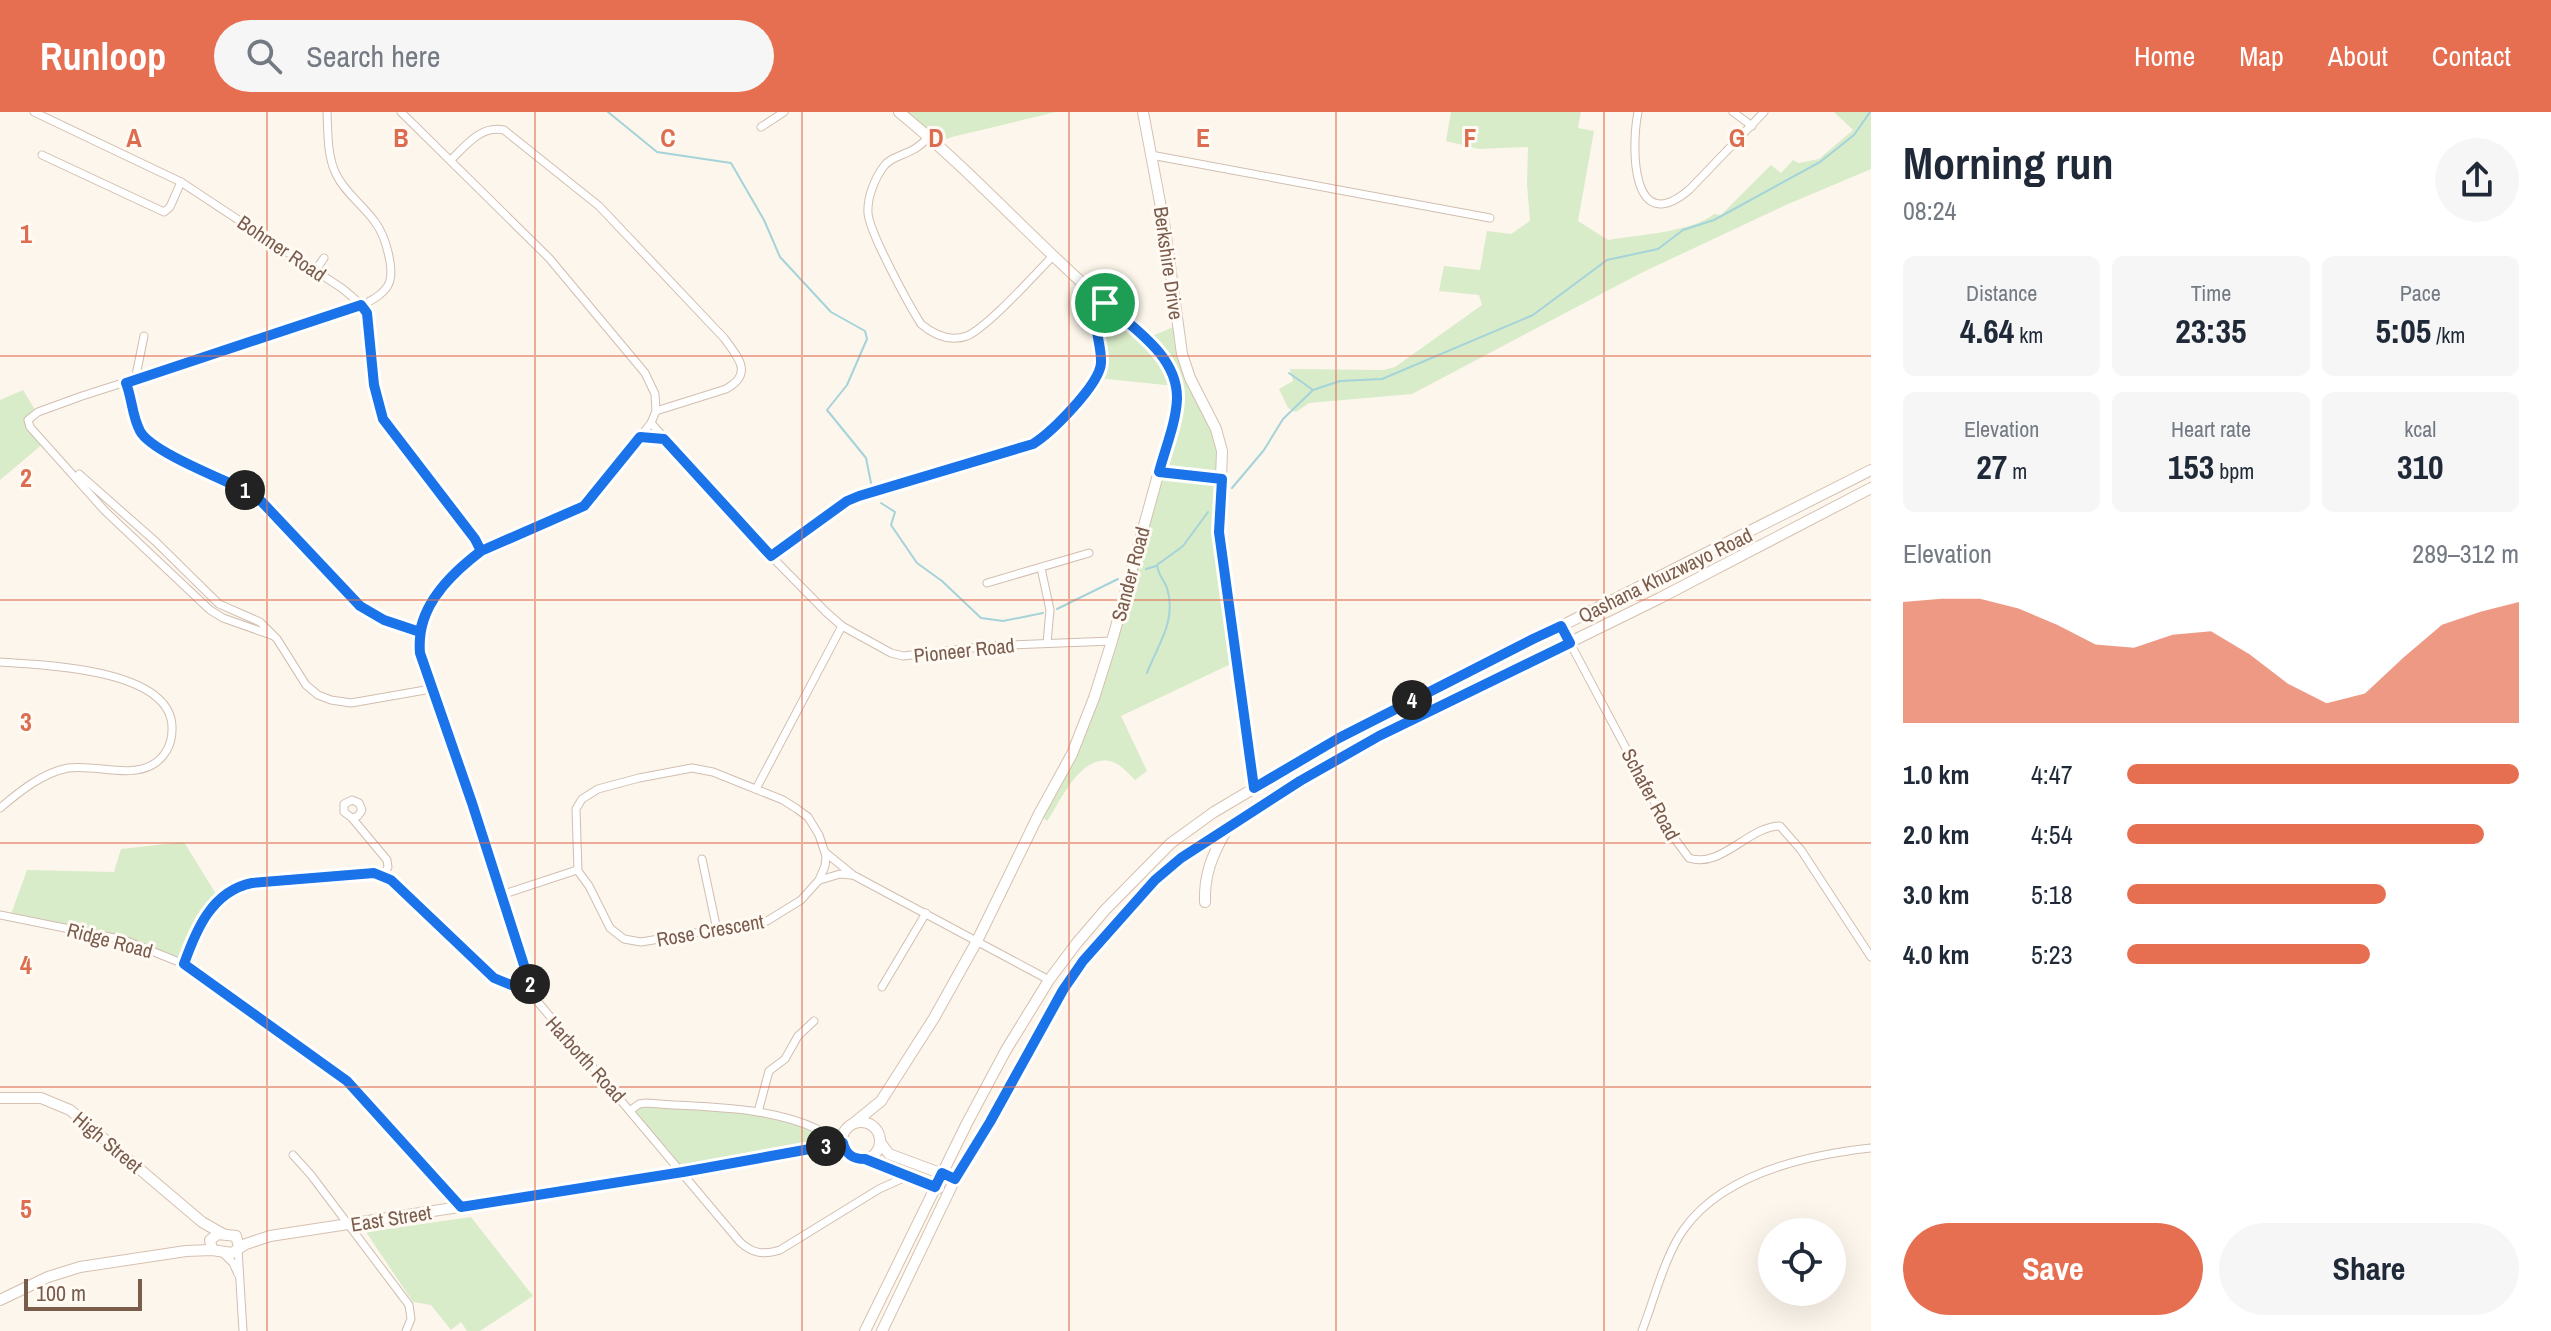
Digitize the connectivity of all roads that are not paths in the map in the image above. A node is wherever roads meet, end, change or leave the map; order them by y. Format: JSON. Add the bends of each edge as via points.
{"nodes":[{"id":1,"x":34,"y":112,"type":"edge"},
{"id":2,"x":327,"y":112,"type":"edge"},
{"id":3,"x":401,"y":112,"type":"edge"},
{"id":4,"x":784,"y":112,"type":"edge"},
{"id":5,"x":899,"y":112,"type":"edge"},
{"id":6,"x":1143,"y":112,"type":"edge"},
{"id":7,"x":1638,"y":112,"type":"edge"},
{"id":8,"x":1733,"y":112,"type":"edge"},
{"id":9,"x":1764,"y":112,"type":"edge"},
{"id":10,"x":1752,"y":126,"type":"junction"},
{"id":11,"x":761,"y":127,"type":"dead end"},
{"id":12,"x":929,"y":136,"type":"junction"},
{"id":13,"x":42,"y":155,"type":"dead end"},
{"id":14,"x":1151,"y":155,"type":"junction"},
{"id":15,"x":451,"y":160,"type":"junction"},
{"id":16,"x":181,"y":182,"type":"junction"},
{"id":17,"x":1490,"y":218,"type":"dead end"},
{"id":18,"x":1053,"y":256,"type":"junction"},
{"id":19,"x":324,"y":258,"type":"dead end"},
{"id":20,"x":315,"y":271,"type":"junction"},
{"id":21,"x":1105,"y":303,"type":"junction"},
{"id":22,"x":361,"y":305,"type":"junction"},
{"id":23,"x":144,"y":336,"type":"dead end"},
{"id":24,"x":135,"y":380,"type":"junction"},
{"id":25,"x":126,"y":383,"type":"junction"},
{"id":26,"x":656,"y":411,"type":"junction"},
{"id":27,"x":651,"y":423,"type":"junction"},
{"id":28,"x":640,"y":437,"type":"junction"},
{"id":29,"x":664,"y":439,"type":"junction"},
{"id":30,"x":1871,"y":470,"type":"edge"},
{"id":31,"x":1159,"y":472,"type":"junction"},
{"id":32,"x":1222,"y":479,"type":"junction"},
{"id":33,"x":1871,"y":488,"type":"edge"},
{"id":34,"x":481,"y":551,"type":"junction"},
{"id":35,"x":1089,"y":553,"type":"dead end"},
{"id":36,"x":771,"y":556,"type":"junction"},
{"id":37,"x":1041,"y":568,"type":"junction"},
{"id":38,"x":987,"y":583,"type":"dead end"},
{"id":39,"x":842,"y":626,"type":"junction"},
{"id":40,"x":1561,"y":626,"type":"junction"},
{"id":41,"x":420,"y":632,"type":"junction"},
{"id":42,"x":1112,"y":641,"type":"junction"},
{"id":43,"x":1047,"y":643,"type":"junction"},
{"id":44,"x":1570,"y":643,"type":"junction"},
{"id":45,"x":0,"y":662,"type":"edge"},
{"id":46,"x":431,"y":689,"type":"junction"},
{"id":47,"x":1254,"y":788,"type":"junction"},
{"id":48,"x":756,"y":789,"type":"junction"},
{"id":49,"x":0,"y":808,"type":"edge"},
{"id":50,"x":352,"y":818,"type":"dead end"},
{"id":51,"x":1227,"y":829,"type":"junction"},
{"id":52,"x":826,"y":853,"type":"junction"},
{"id":53,"x":702,"y":859,"type":"dead end"},
{"id":54,"x":577,"y":870,"type":"junction"},
{"id":55,"x":384,"y":875,"type":"junction"},
{"id":56,"x":853,"y":875,"type":"junction"},
{"id":57,"x":819,"y":880,"type":"junction"},
{"id":58,"x":501,"y":895,"type":"junction"},
{"id":59,"x":1205,"y":902,"type":"dead end"},
{"id":60,"x":926,"y":913,"type":"junction"},
{"id":61,"x":0,"y":915,"type":"edge"},
{"id":62,"x":717,"y":930,"type":"junction"},
{"id":63,"x":977,"y":941,"type":"junction"},
{"id":64,"x":1871,"y":957,"type":"edge"},
{"id":65,"x":184,"y":964,"type":"junction"},
{"id":66,"x":1049,"y":980,"type":"junction"},
{"id":67,"x":531,"y":987,"type":"junction"},
{"id":68,"x":882,"y":987,"type":"dead end"},
{"id":69,"x":814,"y":1021,"type":"dead end"},
{"id":70,"x":0,"y":1098,"type":"edge"},
{"id":71,"x":881,"y":1101,"type":"junction"},
{"id":72,"x":631,"y":1110,"type":"junction"},
{"id":73,"x":758,"y":1112,"type":"junction"},
{"id":74,"x":854,"y":1123,"type":"junction"},
{"id":75,"x":817,"y":1129,"type":"dead end"},
{"id":76,"x":877,"y":1130,"type":"junction"},
{"id":77,"x":880,"y":1142,"type":"junction"},
{"id":78,"x":843,"y":1143,"type":"junction"},
{"id":79,"x":1871,"y":1148,"type":"edge"},
{"id":80,"x":293,"y":1155,"type":"dead end"},
{"id":81,"x":865,"y":1159,"type":"junction"},
{"id":82,"x":683,"y":1172,"type":"junction"},
{"id":83,"x":942,"y":1173,"type":"junction"},
{"id":84,"x":908,"y":1176,"type":"junction"},
{"id":85,"x":955,"y":1179,"type":"junction"},
{"id":86,"x":935,"y":1187,"type":"junction"},
{"id":87,"x":949,"y":1192,"type":"junction"},
{"id":88,"x":461,"y":1207,"type":"junction"},
{"id":89,"x":202,"y":1222,"type":"junction"},
{"id":90,"x":349,"y":1224,"type":"junction"},
{"id":91,"x":223,"y":1234,"type":"junction"},
{"id":92,"x":237,"y":1244,"type":"junction"},
{"id":93,"x":214,"y":1245,"type":"junction"},
{"id":94,"x":240,"y":1279,"type":"junction"},
{"id":95,"x":0,"y":1300,"type":"edge"},
{"id":96,"x":243,"y":1331,"type":"edge"},
{"id":97,"x":406,"y":1331,"type":"edge"},
{"id":98,"x":865,"y":1331,"type":"edge"},
{"id":99,"x":882,"y":1331,"type":"edge"},
{"id":100,"x":1642,"y":1331,"type":"edge"}],
"edges":[{"from":1,"to":16,"type":"street","name":"Bohmer Road"},
{"from":2,"to":22,"type":"street","via":[[336,173],[375,221],[388,255],[386,288]]},
{"from":3,"to":15,"type":"street"},
{"from":4,"to":11,"type":"street"},
{"from":5,"to":12,"type":"main road","name":"Sander Road"},
{"from":6,"to":14,"type":"main road","name":"Berkshire Drive"},
{"from":7,"to":10,"type":"street","via":[[1637,182],[1646,196],[1662,202],[1684,195]]},
{"from":8,"to":10,"type":"street"},
{"from":9,"to":10,"type":"street"},
{"from":12,"to":18,"type":"main road","name":"Sander Road"},
{"from":12,"to":18,"type":"street","via":[[916,150],[885,165],[868,205],[871,225],[921,324],[945,337],[970,334]]},
{"from":13,"to":16,"type":"street","via":[[164,212]]},
{"from":14,"to":17,"type":"street"},
{"from":14,"to":32,"type":"main road","name":"Berkshire Drive","via":[[1182,354],[1216,429]]},
{"from":15,"to":26,"type":"street","via":[[549,258],[645,373]]},
{"from":15,"to":26,"type":"street","via":[[483,131],[504,130],[599,206],[724,338],[741,368],[735,384]]},
{"from":16,"to":20,"type":"street","name":"Bohmer Road"},
{"from":18,"to":21,"type":"main road","name":"Sander Road"},
{"from":19,"to":20,"type":"street"},
{"from":20,"to":22,"type":"street","name":"Bohmer Road"},
{"from":21,"to":31,"type":"main road","name":"Sander Road","via":[[1157,350],[1172,373],[1176,410]]},
{"from":21,"to":36,"type":"street","via":[[1095,321],[1100,372],[1040,440],[847,501]]},
{"from":22,"to":24,"type":"street"},
{"from":22,"to":34,"type":"street","via":[[370,323],[374,385],[383,419]]},
{"from":23,"to":24,"type":"street"},
{"from":24,"to":25,"type":"street"},
{"from":25,"to":41,"type":"street","via":[[137,424],[149,442],[249,492],[360,606]]},
{"from":25,"to":46,"type":"street","via":[[54,406],[28,423],[219,604],[260,622],[318,695],[351,703]]},
{"from":26,"to":27,"type":"street"},
{"from":27,"to":28,"type":"street"},
{"from":27,"to":29,"type":"street","name":"Pioneer Road"},
{"from":28,"to":29,"type":"street"},
{"from":28,"to":34,"type":"street","via":[[584,506]]},
{"from":29,"to":36,"type":"street","name":"Pioneer Road"},
{"from":30,"to":40,"type":"main road","name":"Qashana Khuzwayo Road"},
{"from":31,"to":32,"type":"main road"},
{"from":31,"to":42,"type":"main road","name":"Sander Road"},
{"from":32,"to":47,"type":"main road","name":"Berkshire Drive","via":[[1219,532]]},
{"from":33,"to":44,"type":"main road","name":"Qashana Khuzwayo Road"},
{"from":34,"to":41,"type":"street","via":[[433,599]]},
{"from":35,"to":37,"type":"street"},
{"from":36,"to":39,"type":"street","name":"Pioneer Road"},
{"from":37,"to":38,"type":"street"},
{"from":37,"to":43,"type":"street","via":[[1050,610]]},
{"from":39,"to":43,"type":"street","name":"Pioneer Road","via":[[903,656]]},
{"from":39,"to":48,"type":"street"},
{"from":40,"to":44,"type":"street","name":"Schafer Road"},
{"from":40,"to":47,"type":"main road","name":"Qashana Khuzwayo Road","via":[[1339,738]]},
{"from":41,"to":46,"type":"street","name":"Harborth Road"},
{"from":42,"to":43,"type":"street","name":"Pioneer Road"},
{"from":42,"to":63,"type":"main road","name":"Sander Road","via":[[1077,743]]},
{"from":44,"to":51,"type":"main road","name":"Qashana Khuzwayo Road","via":[[1379,736]]},
{"from":44,"to":64,"type":"street","name":"Schafer Road","via":[[1689,858],[1706,861],[1780,826]]},
{"from":45,"to":49,"type":"street","via":[[93,673],[139,685],[163,702],[172,734],[165,754],[146,768],[63,769]]},
{"from":46,"to":58,"type":"street","name":"Harborth Road"},
{"from":47,"to":66,"type":"main road","name":"Qashana Khuzwayo Road","via":[[1171,843],[1091,925]]},
{"from":48,"to":52,"type":"street","via":[[808,817]]},
{"from":48,"to":54,"type":"street","via":[[692,768],[591,792],[575,813]]},
{"from":50,"to":55,"type":"street","via":[[387,860]]},
{"from":51,"to":59,"type":"main road","via":[[1208,868]]},
{"from":51,"to":85,"type":"main road","name":"Qashana Khuzwayo Road","via":[[1155,880],[1083,961]]},
{"from":52,"to":56,"type":"street"},
{"from":52,"to":57,"type":"street"},
{"from":53,"to":62,"type":"street"},
{"from":54,"to":58,"type":"street"},
{"from":54,"to":62,"type":"street","name":"Rose Crescent","via":[[610,928],[628,941]]},
{"from":55,"to":65,"type":"street","via":[[237,887],[202,920]]},
{"from":55,"to":67,"type":"street","via":[[494,978]]},
{"from":56,"to":57,"type":"street"},
{"from":56,"to":60,"type":"street"},
{"from":57,"to":62,"type":"street","name":"Rose Crescent","via":[[778,916]]},
{"from":58,"to":67,"type":"street","name":"Harborth Road"},
{"from":60,"to":63,"type":"street"},
{"from":60,"to":68,"type":"street"},
{"from":61,"to":65,"type":"street","name":"Ridge Road","via":[[124,940]]},
{"from":63,"to":66,"type":"street"},
{"from":63,"to":71,"type":"main road","name":"Sander Road"},
{"from":65,"to":88,"type":"street","name":"Ridge Road","via":[[347,1081]]},
{"from":66,"to":83,"type":"main road","name":"Qashana Khuzwayo Road"},
{"from":67,"to":72,"type":"street","name":"Harborth Road","via":[[544,1012]]},
{"from":69,"to":73,"type":"street","via":[[769,1071]]},
{"from":70,"to":89,"type":"main road","name":"High Street","via":[[41,1098],[70,1110]]},
{"from":71,"to":74,"type":"main road","name":"Sander Road"},
{"from":71,"to":76,"type":"main road","name":"Sander Road"},
{"from":72,"to":73,"type":"street","name":"Harborth Road","via":[[646,1103]]},
{"from":72,"to":82,"type":"street","name":"Harborth Road"},
{"from":73,"to":75,"type":"street","name":"Harborth Road"},
{"from":74,"to":76,"type":"main road"},
{"from":74,"to":78,"type":"main road","via":[[845,1131]]},
{"from":76,"to":77,"type":"main road"},
{"from":77,"to":81,"type":"main road"},
{"from":77,"to":83,"type":"main road","via":[[889,1154]]},
{"from":78,"to":81,"type":"main road","via":[[853,1158]]},
{"from":78,"to":82,"type":"main road","name":"East Street"},
{"from":79,"to":100,"type":"street","via":[[1782,1164],[1709,1202],[1682,1231]]},
{"from":80,"to":90,"type":"street"},
{"from":81,"to":84,"type":"main road"},
{"from":82,"to":84,"type":"street","name":"Harborth Road","via":[[740,1242],[764,1254],[780,1250]]},
{"from":82,"to":88,"type":"main road","name":"East Street"},
{"from":83,"to":85,"type":"main road"},
{"from":83,"to":86,"type":"main road","name":"Qashana Khuzwayo Road"},
{"from":84,"to":86,"type":"main road"},
{"from":85,"to":87,"type":"main road","name":"Qashana Khuzwayo Road"},
{"from":86,"to":87,"type":"main road"},
{"from":86,"to":98,"type":"main road","name":"Qashana Khuzwayo Road"},
{"from":87,"to":99,"type":"main road","name":"Qashana Khuzwayo Road"},
{"from":88,"to":90,"type":"main road","name":"East Street"},
{"from":89,"to":91,"type":"main road","name":"High Street"},
{"from":89,"to":93,"type":"main road","name":"High Street"},
{"from":90,"to":92,"type":"main road","name":"East Street"},
{"from":90,"to":97,"type":"street","via":[[409,1305]]},
{"from":91,"to":92,"type":"main road"},
{"from":91,"to":93,"type":"main road"},
{"from":92,"to":93,"type":"main road","name":"East Street","via":[[232,1253]]},
{"from":92,"to":94,"type":"street"},
{"from":93,"to":94,"type":"street","via":[[233,1263]]},
{"from":93,"to":95,"type":"main road","via":[[80,1267]]},
{"from":94,"to":96,"type":"street"}]}
